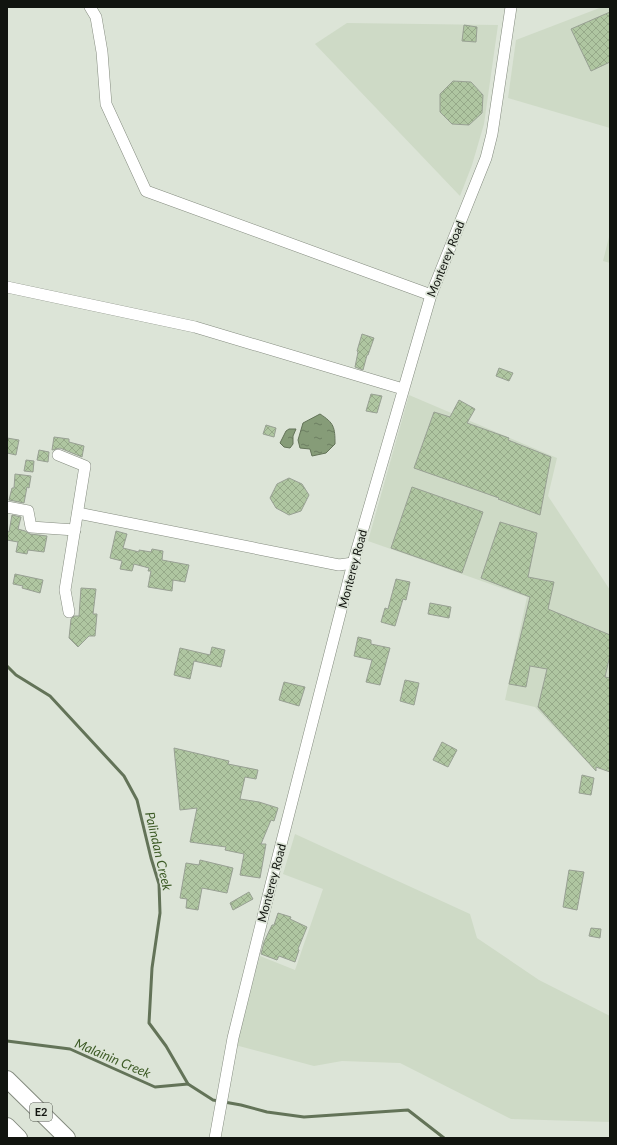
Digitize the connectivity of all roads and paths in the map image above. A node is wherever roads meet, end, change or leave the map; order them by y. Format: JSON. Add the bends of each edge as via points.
{"nodes":[{"id":1,"x":90,"y":7,"type":"edge"},
{"id":2,"x":510,"y":7,"type":"edge"},
{"id":3,"x":7,"y":287,"type":"edge"},
{"id":4,"x":431,"y":294,"type":"junction"},
{"id":5,"x":403,"y":389,"type":"junction"},
{"id":6,"x":58,"y":455,"type":"dead end"},
{"id":7,"x":7,"y":507,"type":"edge"},
{"id":8,"x":78,"y":512,"type":"junction"},
{"id":9,"x":75,"y":530,"type":"junction"},
{"id":10,"x":353,"y":563,"type":"junction"},
{"id":11,"x":69,"y":612,"type":"dead end"},
{"id":12,"x":11,"y":1083,"type":"edge"},
{"id":13,"x":7,"y":1126,"type":"edge"},
{"id":14,"x":19,"y":1138,"type":"edge"},
{"id":15,"x":67,"y":1138,"type":"edge"},
{"id":16,"x":215,"y":1138,"type":"edge"}],
"edges":[{"from":1,"to":4,"type":"street","via":[[96,17],[100,38],[106,104],[146,191]]},
{"from":2,"to":4,"type":"street","name":"Monterey Road","via":[[488,152]]},
{"from":3,"to":5,"type":"street","via":[[194,327]]},
{"from":4,"to":5,"type":"street","name":"Monterey Road"},
{"from":5,"to":10,"type":"street","name":"Monterey Road"},
{"from":6,"to":8,"type":"street","via":[[85,466]]},
{"from":7,"to":9,"type":"street","via":[[28,511],[31,527]]},
{"from":8,"to":9,"type":"street"},
{"from":8,"to":10,"type":"street","via":[[339,565]]},
{"from":9,"to":11,"type":"street","via":[[65,590]]},
{"from":10,"to":16,"type":"street","name":"Monterey Road","via":[[233,1038]]},
{"from":12,"to":15,"type":"highway","number":"E2"},
{"from":13,"to":14,"type":"highway"}]}
